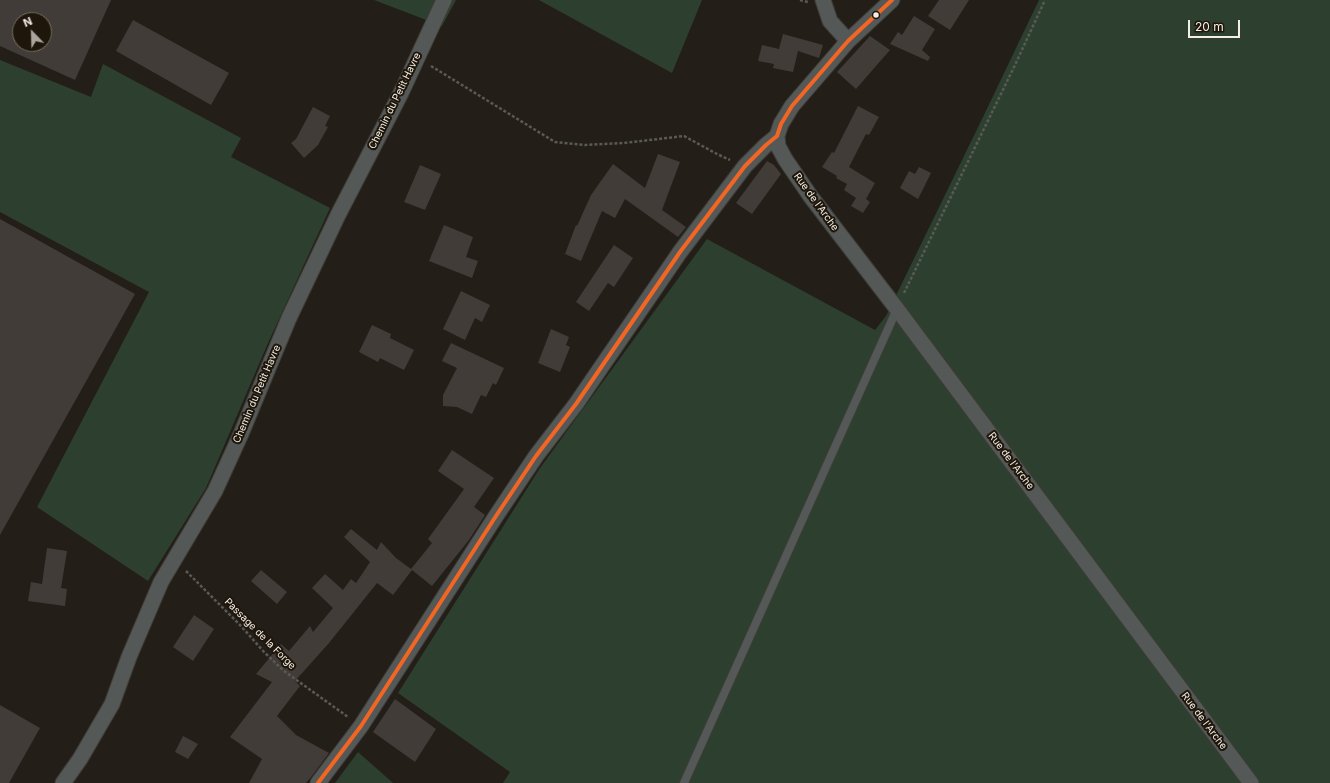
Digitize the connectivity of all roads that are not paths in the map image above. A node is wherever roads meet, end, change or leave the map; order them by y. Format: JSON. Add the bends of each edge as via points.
{"nodes":[{"id":1,"x":444,"y":0,"type":"edge"},
{"id":2,"x":823,"y":0,"type":"edge"},
{"id":3,"x":892,"y":0,"type":"edge"},
{"id":4,"x":848,"y":41,"type":"junction"},
{"id":5,"x":777,"y":136,"type":"junction"},
{"id":6,"x":897,"y":309,"type":"junction"},
{"id":7,"x":63,"y":783,"type":"edge"},
{"id":8,"x":318,"y":783,"type":"edge"},
{"id":9,"x":684,"y":783,"type":"edge"},
{"id":10,"x":1251,"y":783,"type":"edge"}],
"edges":[{"from":1,"to":7,"type":"street","name":"Chemin du Petit Havre","via":[[289,318],[215,491],[158,589],[112,704]]},
{"from":2,"to":4,"type":"street","via":[[830,21]]},
{"from":3,"to":4,"type":"street"},
{"from":4,"to":5,"type":"street","via":[[792,106]]},
{"from":5,"to":6,"type":"street","name":"Rue de l'Arche","via":[[778,146],[785,159],[810,197]]},
{"from":5,"to":8,"type":"street","via":[[745,166],[680,252],[576,404],[536,456],[361,726]]},
{"from":6,"to":9,"type":"lane"},
{"from":6,"to":10,"type":"street","name":"Rue de l'Arche"}]}
